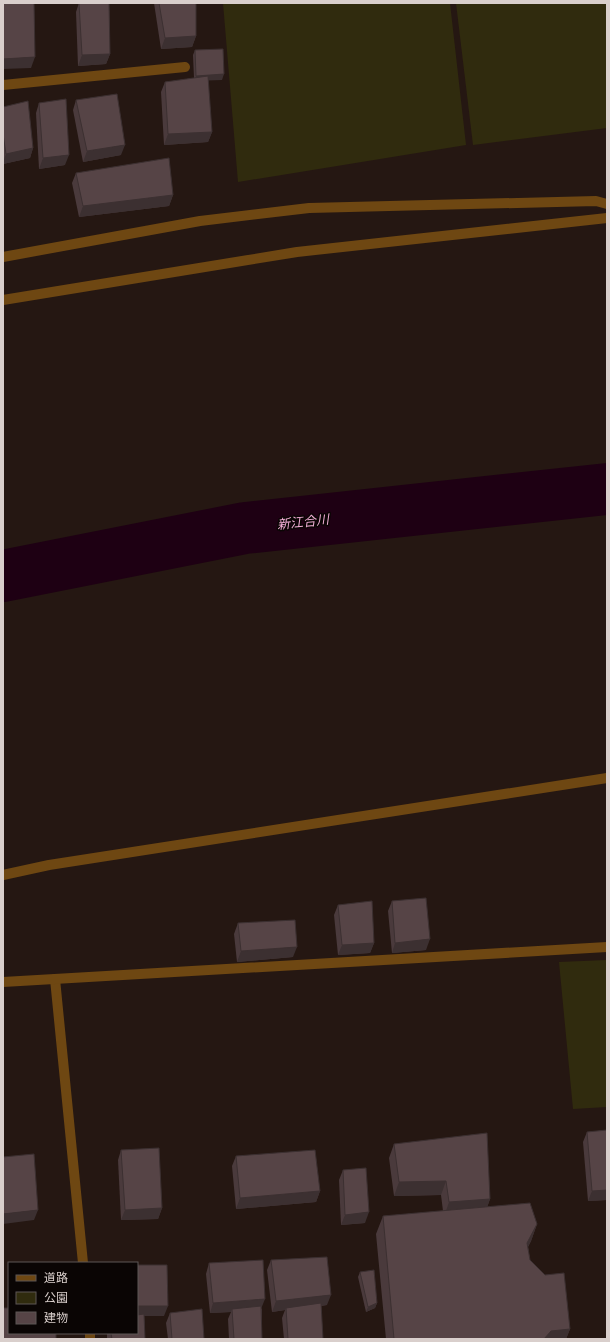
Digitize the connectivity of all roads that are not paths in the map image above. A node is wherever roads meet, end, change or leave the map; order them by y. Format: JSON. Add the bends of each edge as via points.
{"nodes":[{"id":1,"x":185,"y":67,"type":"dead end"},
{"id":2,"x":3,"y":85,"type":"edge"},
{"id":3,"x":607,"y":204,"type":"edge"},
{"id":4,"x":607,"y":218,"type":"edge"},
{"id":5,"x":3,"y":257,"type":"edge"},
{"id":6,"x":3,"y":300,"type":"edge"},
{"id":7,"x":607,"y":778,"type":"edge"},
{"id":8,"x":3,"y":875,"type":"edge"},
{"id":9,"x":607,"y":948,"type":"edge"},
{"id":10,"x":55,"y":978,"type":"junction"},
{"id":11,"x":3,"y":982,"type":"edge"},
{"id":12,"x":83,"y":1262,"type":"edge"}],
"edges":[{"from":1,"to":2,"type":"street"},
{"from":3,"to":5,"type":"street","via":[[596,201],[309,208],[200,221]]},
{"from":4,"to":6,"type":"street","via":[[297,252]]},
{"from":7,"to":8,"type":"street","via":[[49,865]]},
{"from":9,"to":10,"type":"street"},
{"from":10,"to":11,"type":"street"},
{"from":10,"to":12,"type":"street"}]}
